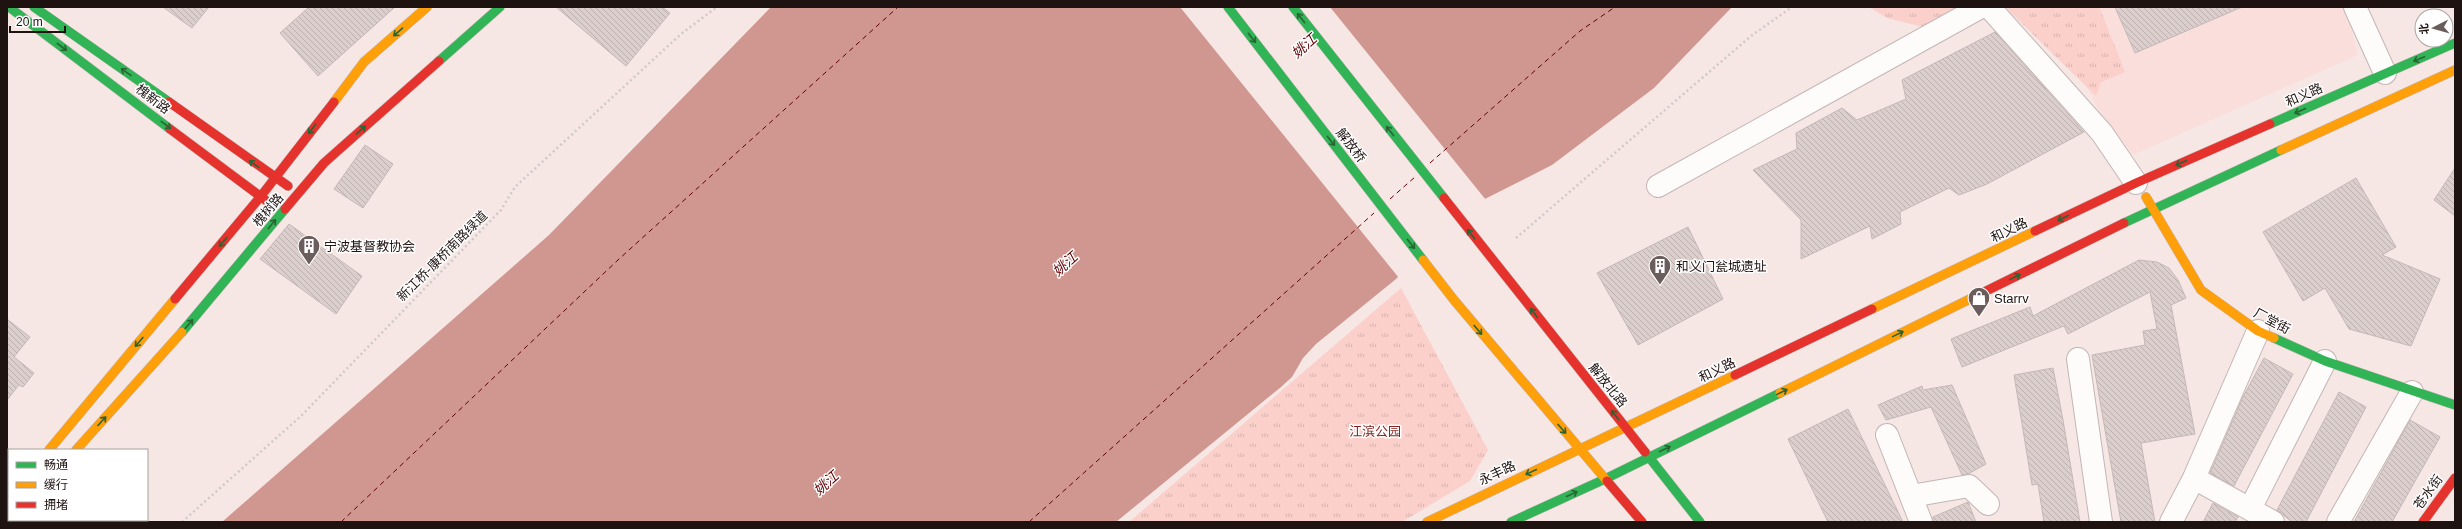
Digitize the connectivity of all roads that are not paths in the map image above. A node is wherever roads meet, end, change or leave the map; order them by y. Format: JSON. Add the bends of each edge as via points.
{"nodes":[{"id":1,"x":9,"y":7,"type":"edge"},
{"id":2,"x":34,"y":7,"type":"edge"},
{"id":3,"x":427,"y":7,"type":"edge"},
{"id":4,"x":500,"y":7,"type":"edge"},
{"id":5,"x":1228,"y":7,"type":"edge"},
{"id":6,"x":1293,"y":7,"type":"edge"},
{"id":7,"x":1981,"y":7,"type":"edge"},
{"id":8,"x":1989,"y":7,"type":"edge"},
{"id":9,"x":2355,"y":7,"type":"edge"},
{"id":10,"x":2455,"y":43,"type":"edge"},
{"id":11,"x":2455,"y":70,"type":"edge"},
{"id":12,"x":2385,"y":74,"type":"junction"},
{"id":13,"x":275,"y":178,"type":"junction"},
{"id":14,"x":2136,"y":183,"type":"junction"},
{"id":15,"x":1658,"y":186,"type":"dead end"},
{"id":16,"x":299,"y":192,"type":"junction"},
{"id":17,"x":261,"y":196,"type":"junction"},
{"id":18,"x":2154,"y":208,"type":"junction"},
{"id":19,"x":282,"y":212,"type":"junction"},
{"id":20,"x":2258,"y":330,"type":"junction"},
{"id":21,"x":2078,"y":359,"type":"dead end"},
{"id":22,"x":2325,"y":361,"type":"junction"},
{"id":23,"x":2412,"y":392,"type":"junction"},
{"id":24,"x":2455,"y":405,"type":"edge"},
{"id":25,"x":1625,"y":428,"type":"junction"},
{"id":26,"x":1887,"y":435,"type":"dead end"},
{"id":27,"x":50,"y":449,"type":"edge"},
{"id":28,"x":77,"y":449,"type":"edge"},
{"id":29,"x":1579,"y":449,"type":"junction"},
{"id":30,"x":1649,"y":457,"type":"junction"},
{"id":31,"x":2194,"y":478,"type":"junction"},
{"id":32,"x":2455,"y":478,"type":"edge"},
{"id":33,"x":1605,"y":479,"type":"junction"},
{"id":34,"x":1911,"y":496,"type":"junction"},
{"id":35,"x":1988,"y":504,"type":"dead end"},
{"id":36,"x":2250,"y":509,"type":"junction"},
{"id":37,"x":1427,"y":522,"type":"edge"},
{"id":38,"x":1511,"y":522,"type":"edge"},
{"id":39,"x":1642,"y":522,"type":"edge"},
{"id":40,"x":1700,"y":522,"type":"edge"},
{"id":41,"x":1921,"y":522,"type":"edge"},
{"id":42,"x":2101,"y":522,"type":"edge"},
{"id":43,"x":2171,"y":522,"type":"edge"},
{"id":44,"x":2273,"y":522,"type":"edge"},
{"id":45,"x":2338,"y":522,"type":"edge"},
{"id":46,"x":2423,"y":522,"type":"edge"}],
"edges":[{"from":1,"to":17,"type":"main road","name":"槐新路","one_way":true},
{"from":13,"to":2,"type":"main road","name":"槐新路","one_way":true},
{"from":3,"to":13,"type":"main road","name":"槐树路","one_way":true,"via":[[364,62]]},
{"from":16,"to":4,"type":"main road","name":"槐树路","one_way":true,"via":[[324,162]]},
{"from":5,"to":29,"type":"main road","name":"解放桥","one_way":true,"via":[[1454,300]]},
{"from":25,"to":6,"type":"main road","name":"解放北路","one_way":true},
{"from":7,"to":15,"type":"street"},
{"from":8,"to":14,"type":"street","via":[[2102,133]]},
{"from":9,"to":12,"type":"street"},
{"from":10,"to":12,"type":"main road","name":"和义路","one_way":true},
{"from":11,"to":18,"type":"main road"},
{"from":12,"to":14,"type":"main road","name":"和义路","one_way":true},
{"from":13,"to":16,"type":"main road","name":"槐新路"},
{"from":13,"to":17,"type":"main road","name":"槐树路"},
{"from":14,"to":18,"type":"main road","name":"厂堂街"},
{"from":14,"to":25,"type":"main road","name":"和义路","one_way":true},
{"from":16,"to":19,"type":"main road","name":"槐树路"},
{"from":17,"to":19,"type":"main road","name":"槐新路"},
{"from":17,"to":27,"type":"main road","name":"槐树路","one_way":true},
{"from":18,"to":20,"type":"main road","name":"厂堂街","via":[[2201,290]]},
{"from":30,"to":18,"type":"main road","one_way":true},
{"from":28,"to":19,"type":"main road","name":"槐树路","one_way":true,"via":[[187,327]]},
{"from":20,"to":22,"type":"main road","name":"厂堂街"},
{"from":20,"to":31,"type":"street"},
{"from":21,"to":42,"type":"street"},
{"from":22,"to":23,"type":"main road","name":"厂堂街"},
{"from":22,"to":36,"type":"street"},
{"from":23,"to":24,"type":"main road","name":"厂堂街"},
{"from":23,"to":45,"type":"street"},
{"from":25,"to":29,"type":"main road","name":"和义路"},
{"from":25,"to":30,"type":"main road","name":"解放北路"},
{"from":26,"to":34,"type":"street"},
{"from":29,"to":33,"type":"main road"},
{"from":29,"to":37,"type":"main road","name":"永丰路","one_way":true},
{"from":30,"to":33,"type":"main road"},
{"from":30,"to":40,"type":"main road","name":"解放北路"},
{"from":31,"to":36,"type":"street"},
{"from":31,"to":43,"type":"street"},
{"from":32,"to":46,"type":"main road","name":"苍水街"},
{"from":38,"to":33,"type":"main road","one_way":true},
{"from":33,"to":39,"type":"main road"},
{"from":34,"to":35,"type":"street","via":[[1969,486]]},
{"from":34,"to":41,"type":"street"},
{"from":36,"to":44,"type":"street"}]}
